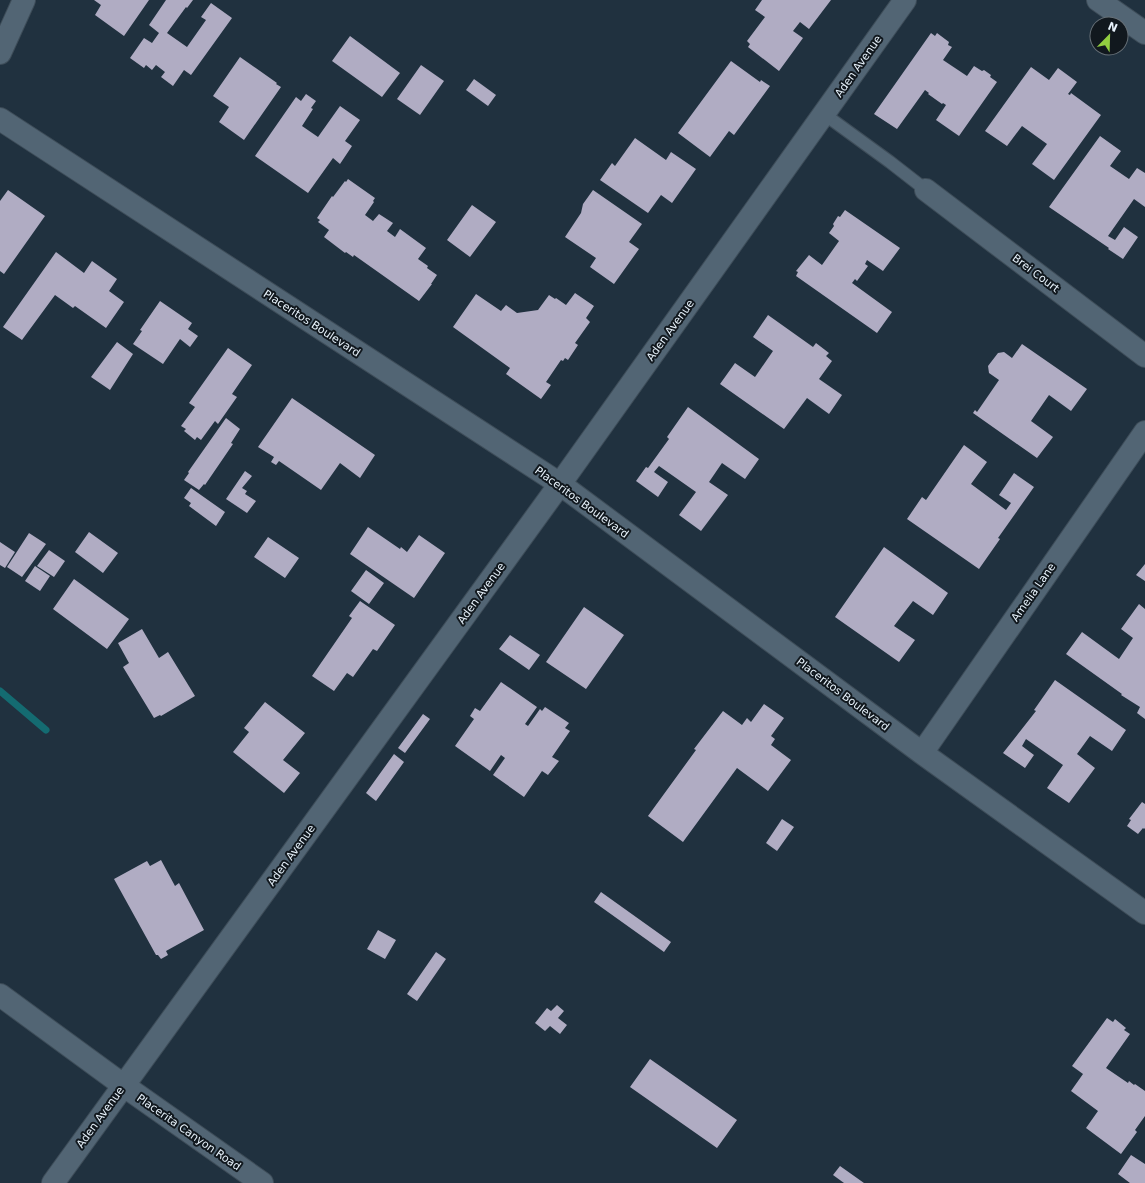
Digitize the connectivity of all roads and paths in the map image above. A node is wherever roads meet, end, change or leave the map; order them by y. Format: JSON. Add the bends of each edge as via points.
{"nodes":[{"id":1,"x":24,"y":0,"type":"edge"},
{"id":2,"x":905,"y":0,"type":"edge"},
{"id":3,"x":1098,"y":0,"type":"edge"},
{"id":4,"x":1145,"y":34,"type":"edge"},
{"id":5,"x":0,"y":54,"type":"edge"},
{"id":6,"x":824,"y":114,"type":"junction"},
{"id":7,"x":0,"y":119,"type":"edge"},
{"id":8,"x":926,"y":190,"type":"joint"},
{"id":9,"x":1145,"y":356,"type":"edge"},
{"id":10,"x":1145,"y":432,"type":"edge"},
{"id":11,"x":560,"y":484,"type":"junction"},
{"id":12,"x":922,"y":753,"type":"junction"},
{"id":13,"x":1145,"y":913,"type":"edge"},
{"id":14,"x":0,"y":995,"type":"edge"},
{"id":15,"x":123,"y":1085,"type":"junction"},
{"id":16,"x":53,"y":1183,"type":"edge"},
{"id":17,"x":262,"y":1183,"type":"edge"}],
"edges":[{"from":1,"to":5,"type":"street"},
{"from":2,"to":6,"type":"street","name":"Aden Avenue"},
{"from":3,"to":4,"type":"street"},
{"from":6,"to":8,"type":"lane"},
{"from":6,"to":11,"type":"street","name":"Aden Avenue"},
{"from":7,"to":11,"type":"street","name":"Placeritos Boulevard"},
{"from":8,"to":9,"type":"street","name":"Brei Court"},
{"from":10,"to":12,"type":"street","name":"Amelia Lane"},
{"from":11,"to":12,"type":"street","name":"Placeritos Boulevard"},
{"from":11,"to":15,"type":"street","name":"Aden Avenue"},
{"from":12,"to":13,"type":"street","name":"Placeritos Boulevard"},
{"from":14,"to":15,"type":"street","name":"Placerita Canyon Road"},
{"from":15,"to":16,"type":"street","name":"Aden Avenue"},
{"from":15,"to":17,"type":"street","name":"Placerita Canyon Road"}]}
